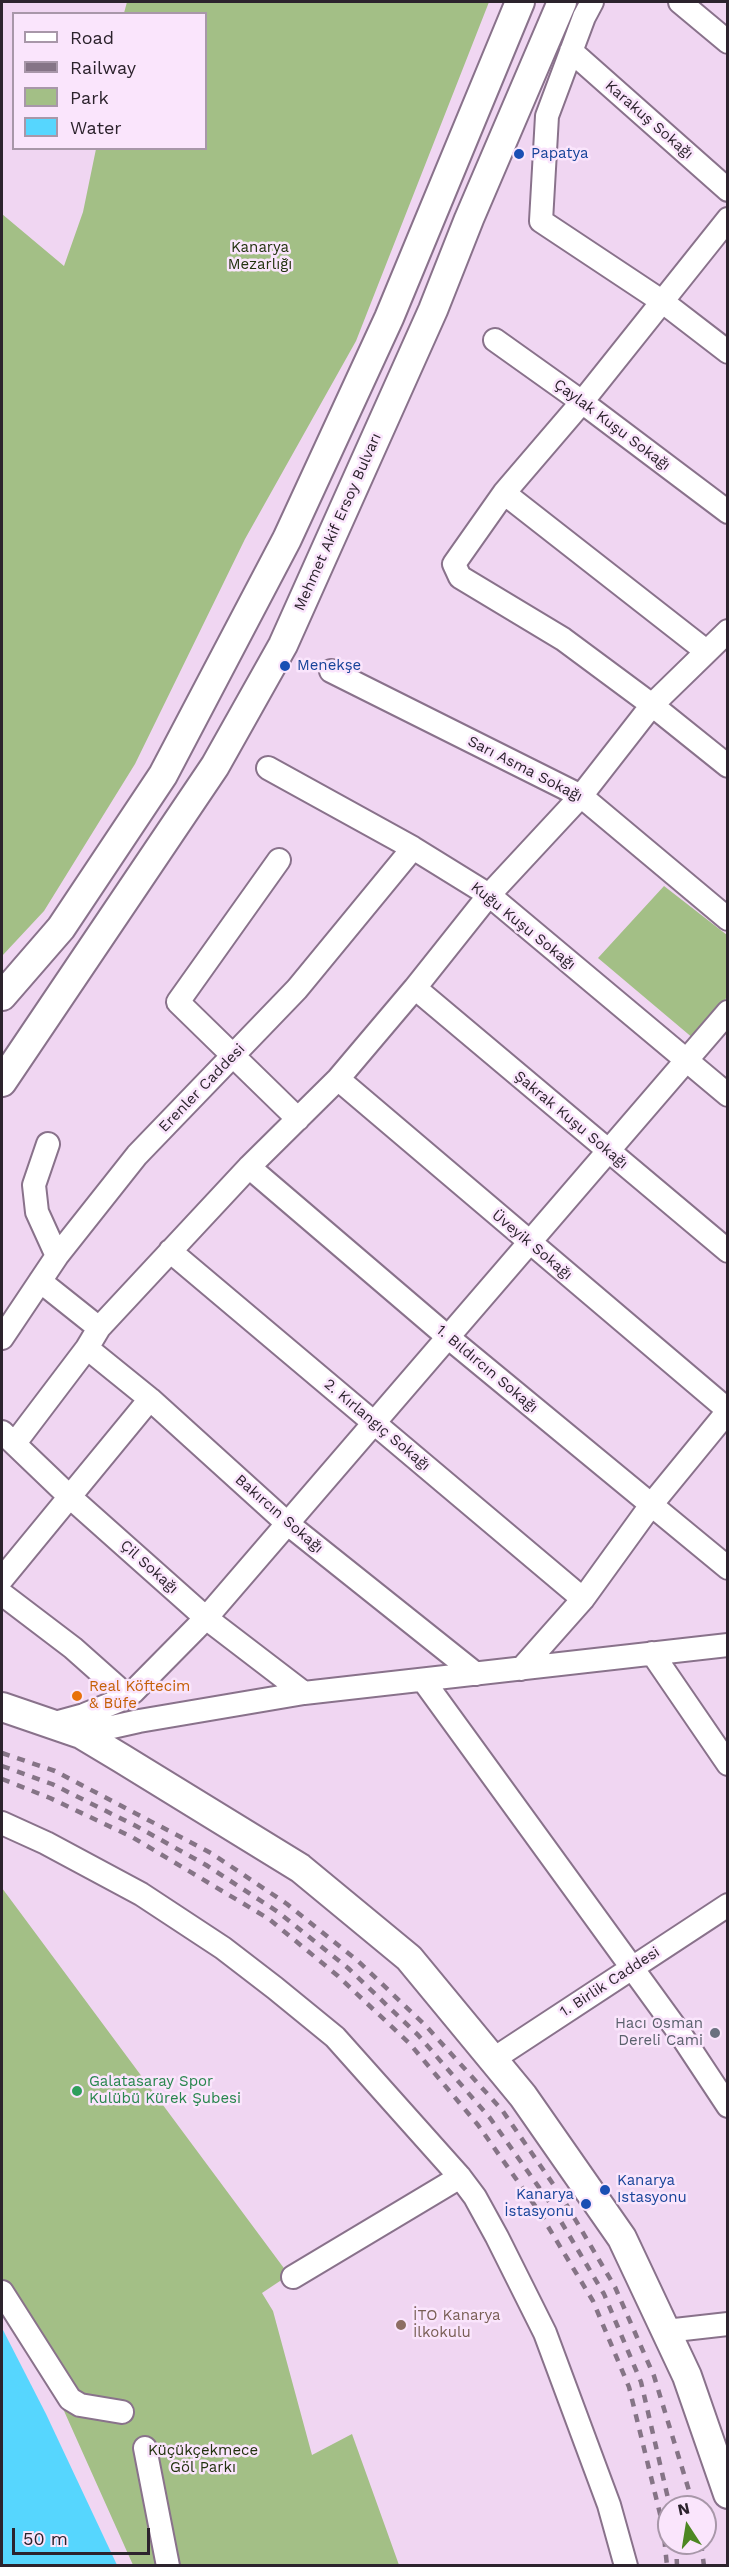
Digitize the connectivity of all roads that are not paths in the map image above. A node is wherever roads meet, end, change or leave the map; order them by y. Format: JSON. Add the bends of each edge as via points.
{"nodes":[{"id":1,"x":520,"y":2,"type":"edge"},
{"id":2,"x":562,"y":2,"type":"edge"},
{"id":3,"x":592,"y":2,"type":"edge"},
{"id":4,"x":680,"y":2,"type":"edge"},
{"id":5,"x":728,"y":42,"type":"edge"},
{"id":6,"x":571,"y":51,"type":"junction"},
{"id":7,"x":728,"y":190,"type":"edge"},
{"id":8,"x":728,"y":219,"type":"edge"},
{"id":9,"x":663,"y":302,"type":"junction"},
{"id":10,"x":495,"y":340,"type":"dead end"},
{"id":11,"x":728,"y":352,"type":"edge"},
{"id":12,"x":582,"y":402,"type":"junction"},
{"id":13,"x":504,"y":493,"type":"junction"},
{"id":14,"x":728,"y":512,"type":"edge"},
{"id":15,"x":728,"y":631,"type":"edge"},
{"id":16,"x":706,"y":651,"type":"junction"},
{"id":17,"x":331,"y":671,"type":"dead end"},
{"id":18,"x":652,"y":705,"type":"junction"},
{"id":19,"x":728,"y":766,"type":"edge"},
{"id":20,"x":268,"y":768,"type":"dead end"},
{"id":21,"x":581,"y":796,"type":"junction"},
{"id":22,"x":413,"y":848,"type":"junction"},
{"id":23,"x":279,"y":860,"type":"dead end"},
{"id":24,"x":489,"y":895,"type":"junction"},
{"id":25,"x":728,"y":919,"type":"edge"},
{"id":26,"x":416,"y":988,"type":"junction"},
{"id":27,"x":2,"y":996,"type":"edge"},
{"id":28,"x":50,"y":1007,"type":"junction"},
{"id":29,"x":728,"y":1012,"type":"edge"},
{"id":30,"x":2,"y":1053,"type":"edge"},
{"id":31,"x":233,"y":1056,"type":"junction"},
{"id":32,"x":687,"y":1062,"type":"junction"},
{"id":33,"x":339,"y":1079,"type":"junction"},
{"id":34,"x":2,"y":1082,"type":"edge"},
{"id":35,"x":728,"y":1095,"type":"edge"},
{"id":36,"x":298,"y":1119,"type":"junction"},
{"id":37,"x":48,"y":1143,"type":"dead end"},
{"id":38,"x":609,"y":1152,"type":"junction"},
{"id":39,"x":249,"y":1167,"type":"junction"},
{"id":40,"x":530,"y":1244,"type":"junction"},
{"id":41,"x":170,"y":1251,"type":"junction"},
{"id":42,"x":728,"y":1251,"type":"edge"},
{"id":43,"x":57,"y":1256,"type":"junction"},
{"id":44,"x":40,"y":1281,"type":"junction"},
{"id":45,"x":99,"y":1328,"type":"junction"},
{"id":46,"x":2,"y":1338,"type":"edge"},
{"id":47,"x":448,"y":1338,"type":"junction"},
{"id":48,"x":87,"y":1348,"type":"junction"},
{"id":49,"x":150,"y":1399,"type":"junction"},
{"id":50,"x":728,"y":1410,"type":"edge"},
{"id":51,"x":375,"y":1423,"type":"junction"},
{"id":52,"x":8,"y":1438,"type":"edge"},
{"id":53,"x":70,"y":1497,"type":"junction"},
{"id":54,"x":651,"y":1505,"type":"junction"},
{"id":55,"x":288,"y":1524,"type":"junction"},
{"id":56,"x":728,"y":1568,"type":"edge"},
{"id":57,"x":2,"y":1579,"type":"edge"},
{"id":58,"x":2,"y":1594,"type":"edge"},
{"id":59,"x":583,"y":1599,"type":"junction"},
{"id":60,"x":206,"y":1618,"type":"junction"},
{"id":61,"x":728,"y":1645,"type":"edge"},
{"id":62,"x":652,"y":1653,"type":"junction"},
{"id":63,"x":521,"y":1669,"type":"junction"},
{"id":64,"x":476,"y":1674,"type":"junction"},
{"id":65,"x":423,"y":1680,"type":"junction"},
{"id":66,"x":304,"y":1693,"type":"junction"},
{"id":67,"x":128,"y":1696,"type":"junction"},
{"id":68,"x":2,"y":1707,"type":"edge"},
{"id":69,"x":51,"y":1724,"type":"junction"},
{"id":70,"x":127,"y":1724,"type":"junction"},
{"id":71,"x":81,"y":1734,"type":"junction"},
{"id":72,"x":121,"y":1758,"type":"junction"},
{"id":73,"x":728,"y":1764,"type":"edge"},
{"id":74,"x":2,"y":1823,"type":"edge"},
{"id":75,"x":728,"y":1905,"type":"edge"},
{"id":76,"x":632,"y":1968,"type":"junction"},
{"id":77,"x":492,"y":2060,"type":"junction"},
{"id":78,"x":728,"y":2106,"type":"edge"},
{"id":79,"x":460,"y":2177,"type":"junction"},
{"id":80,"x":293,"y":2277,"type":"dead end"},
{"id":81,"x":2,"y":2292,"type":"edge"},
{"id":82,"x":728,"y":2324,"type":"edge"},
{"id":83,"x":666,"y":2331,"type":"junction"},
{"id":84,"x":122,"y":2412,"type":"dead end"},
{"id":85,"x":144,"y":2448,"type":"dead end"},
{"id":86,"x":728,"y":2494,"type":"edge"},
{"id":87,"x":168,"y":2565,"type":"edge"},
{"id":88,"x":626,"y":2565,"type":"edge"}],
"edges":[{"from":1,"to":27,"type":"main road","via":[[389,318],[281,550],[163,775],[62,928]]},
{"from":2,"to":28,"type":"main road","name":"Mehmet Akif Ersoy Bulvarı","via":[[433,310],[283,645],[215,766]]},
{"from":3,"to":6,"type":"street"},
{"from":4,"to":5,"type":"street"},
{"from":6,"to":7,"type":"street","name":"Karakuş Sokağı"},
{"from":6,"to":9,"type":"street","via":[[547,116],[541,221]]},
{"from":8,"to":9,"type":"street"},
{"from":9,"to":11,"type":"street"},
{"from":9,"to":12,"type":"street"},
{"from":10,"to":12,"type":"street","name":"Çaylak Kuşu Sokağı"},
{"from":12,"to":13,"type":"street"},
{"from":12,"to":14,"type":"street","name":"Çaylak Kuşu Sokağı"},
{"from":13,"to":16,"type":"street"},
{"from":13,"to":18,"type":"street","via":[[454,564],[460,577],[563,639]]},
{"from":15,"to":16,"type":"street"},
{"from":16,"to":18,"type":"street"},
{"from":17,"to":21,"type":"street","name":"Sarı Asma Sokağı"},
{"from":18,"to":19,"type":"street"},
{"from":18,"to":21,"type":"street"},
{"from":20,"to":22,"type":"street","name":"Kuğu Kuşu Sokağı"},
{"from":21,"to":24,"type":"street"},
{"from":21,"to":25,"type":"street","name":"Sarı Asma Sokağı"},
{"from":22,"to":24,"type":"street","name":"Kuğu Kuşu Sokağı"},
{"from":22,"to":31,"type":"street","name":"Erenler Caddesi","via":[[297,989]]},
{"from":23,"to":31,"type":"street","via":[[178,1002]]},
{"from":24,"to":26,"type":"street"},
{"from":24,"to":32,"type":"street","name":"Kuğu Kuşu Sokağı"},
{"from":26,"to":33,"type":"street"},
{"from":26,"to":38,"type":"street","name":"Şakrak Kuşu Sokağı"},
{"from":28,"to":30,"type":"main road"},
{"from":28,"to":34,"type":"main road"},
{"from":29,"to":32,"type":"street"},
{"from":31,"to":36,"type":"street"},
{"from":31,"to":43,"type":"street","name":"Erenler Caddesi","via":[[137,1155]]},
{"from":32,"to":35,"type":"street","name":"Kuğu Kuşu Sokağı"},
{"from":32,"to":38,"type":"street"},
{"from":33,"to":36,"type":"street"},
{"from":33,"to":40,"type":"street","name":"Üveyik Sokağı"},
{"from":36,"to":39,"type":"street"},
{"from":37,"to":43,"type":"street","via":[[34,1185],[37,1212]]},
{"from":38,"to":40,"type":"street"},
{"from":38,"to":42,"type":"street","name":"Şakrak Kuşu Sokağı"},
{"from":39,"to":41,"type":"street"},
{"from":39,"to":47,"type":"street","name":"1. Bıldırcın Sokağı"},
{"from":40,"to":47,"type":"street"},
{"from":40,"to":50,"type":"street","name":"Üveyik Sokağı"},
{"from":41,"to":45,"type":"street"},
{"from":41,"to":51,"type":"street","name":"2. Kırlangıç Sokağı"},
{"from":43,"to":44,"type":"street","name":"Erenler Caddesi"},
{"from":44,"to":45,"type":"street"},
{"from":44,"to":46,"type":"street","name":"Erenler Caddesi"},
{"from":45,"to":48,"type":"street"},
{"from":47,"to":51,"type":"street"},
{"from":47,"to":54,"type":"street","name":"1. Bıldırcın Sokağı"},
{"from":48,"to":49,"type":"street","name":"Bakırcın Sokağı"},
{"from":48,"to":52,"type":"street"},
{"from":49,"to":53,"type":"street"},
{"from":49,"to":55,"type":"street","name":"Bakırcın Sokağı"},
{"from":50,"to":54,"type":"street"},
{"from":51,"to":55,"type":"street"},
{"from":51,"to":59,"type":"street","name":"2. Kırlangıç Sokağı"},
{"from":52,"to":53,"type":"street","name":"Çil Sokağı"},
{"from":53,"to":57,"type":"street"},
{"from":53,"to":60,"type":"street","name":"Çil Sokağı"},
{"from":54,"to":56,"type":"street","name":"1. Bıldırcın Sokağı"},
{"from":54,"to":59,"type":"street"},
{"from":55,"to":60,"type":"street"},
{"from":55,"to":64,"type":"street","name":"Bakırcın Sokağı"},
{"from":58,"to":67,"type":"street"},
{"from":59,"to":63,"type":"street"},
{"from":60,"to":66,"type":"street","name":"Çil Sokağı"},
{"from":60,"to":67,"type":"street"},
{"from":61,"to":62,"type":"street"},
{"from":62,"to":63,"type":"street"},
{"from":62,"to":73,"type":"street"},
{"from":63,"to":64,"type":"street"},
{"from":64,"to":65,"type":"street"},
{"from":65,"to":66,"type":"street"},
{"from":65,"to":76,"type":"street"},
{"from":66,"to":70,"type":"street"},
{"from":67,"to":69,"type":"street"},
{"from":68,"to":69,"type":"main road"},
{"from":69,"to":71,"type":"main road"},
{"from":70,"to":71,"type":"street"},
{"from":70,"to":72,"type":"street","via":[[114,1737],[114,1749]]},
{"from":71,"to":72,"type":"main road"},
{"from":72,"to":77,"type":"main road","via":[[300,1868],[393,1942]]},
{"from":74,"to":79,"type":"street","via":[[141,1894],[275,1988],[335,2037]]},
{"from":75,"to":76,"type":"street","name":"1. Birlik Caddesi"},
{"from":76,"to":77,"type":"street","name":"1. Birlik Caddesi"},
{"from":76,"to":78,"type":"street"},
{"from":77,"to":83,"type":"main road","via":[[524,2096],[622,2238]]},
{"from":79,"to":80,"type":"street"},
{"from":79,"to":88,"type":"street","via":[[497,2237],[545,2333],[609,2505]]},
{"from":81,"to":84,"type":"street","via":[[70,2399],[80,2405]]},
{"from":82,"to":83,"type":"street"},
{"from":83,"to":86,"type":"main road","via":[[687,2376]]},
{"from":85,"to":87,"type":"street"}]}
